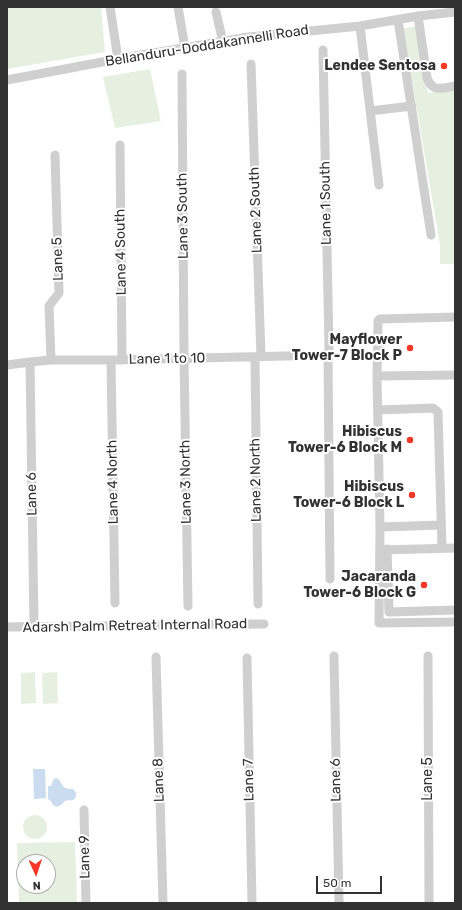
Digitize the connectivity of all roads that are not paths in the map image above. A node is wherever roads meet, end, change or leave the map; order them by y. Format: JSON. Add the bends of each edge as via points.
{"nodes":[{"id":1,"x":110,"y":7,"type":"edge"},
{"id":2,"x":178,"y":7,"type":"edge"},
{"id":3,"x":216,"y":12,"type":"dead end"},
{"id":4,"x":455,"y":12,"type":"edge"},
{"id":5,"x":418,"y":16,"type":"junction"},
{"id":6,"x":398,"y":20,"type":"junction"},
{"id":7,"x":360,"y":26,"type":"junction"},
{"id":8,"x":222,"y":42,"type":"junction"},
{"id":9,"x":185,"y":48,"type":"junction"},
{"id":10,"x":323,"y":50,"type":"dead end"},
{"id":11,"x":118,"y":59,"type":"junction"},
{"id":12,"x":251,"y":64,"type":"dead end"},
{"id":13,"x":182,"y":74,"type":"dead end"},
{"id":14,"x":7,"y":80,"type":"edge"},
{"id":15,"x":455,"y":86,"type":"edge"},
{"id":16,"x":412,"y":106,"type":"junction"},
{"id":17,"x":370,"y":111,"type":"junction"},
{"id":18,"x":120,"y":145,"type":"dead end"},
{"id":19,"x":55,"y":154,"type":"dead end"},
{"id":20,"x":379,"y":185,"type":"dead end"},
{"id":21,"x":431,"y":235,"type":"dead end"},
{"id":22,"x":455,"y":317,"type":"edge"},
{"id":23,"x":328,"y":355,"type":"junction"},
{"id":24,"x":258,"y":356,"type":"junction"},
{"id":25,"x":184,"y":358,"type":"junction"},
{"id":26,"x":51,"y":360,"type":"junction"},
{"id":27,"x":111,"y":360,"type":"junction"},
{"id":28,"x":122,"y":360,"type":"junction"},
{"id":29,"x":30,"y":362,"type":"junction"},
{"id":30,"x":7,"y":365,"type":"edge"},
{"id":31,"x":455,"y":375,"type":"edge"},
{"id":32,"x":377,"y":376,"type":"junction"},
{"id":33,"x":378,"y":410,"type":"junction"},
{"id":34,"x":441,"y":526,"type":"junction"},
{"id":35,"x":380,"y":527,"type":"junction"},
{"id":36,"x":442,"y":548,"type":"junction"},
{"id":37,"x":455,"y":548,"type":"edge"},
{"id":38,"x":384,"y":550,"type":"junction"},
{"id":39,"x":330,"y":579,"type":"dead end"},
{"id":40,"x":115,"y":603,"type":"dead end"},
{"id":41,"x":258,"y":604,"type":"dead end"},
{"id":42,"x":188,"y":606,"type":"dead end"},
{"id":43,"x":455,"y":610,"type":"edge"},
{"id":44,"x":455,"y":622,"type":"edge"},
{"id":45,"x":264,"y":624,"type":"dead end"},
{"id":46,"x":7,"y":627,"type":"edge"},
{"id":47,"x":34,"y":627,"type":"junction"},
{"id":48,"x":334,"y":656,"type":"dead end"},
{"id":49,"x":428,"y":656,"type":"dead end"},
{"id":50,"x":156,"y":657,"type":"dead end"},
{"id":51,"x":247,"y":658,"type":"dead end"},
{"id":52,"x":84,"y":810,"type":"dead end"},
{"id":53,"x":86,"y":903,"type":"edge"},
{"id":54,"x":163,"y":903,"type":"edge"},
{"id":55,"x":252,"y":903,"type":"edge"},
{"id":56,"x":339,"y":903,"type":"edge"},
{"id":57,"x":429,"y":903,"type":"edge"}],
"edges":[{"from":1,"to":11,"type":"street"},
{"from":2,"to":9,"type":"street"},
{"from":3,"to":8,"type":"street"},
{"from":4,"to":5,"type":"street","name":"Bellanduru-Doddakannelli Road"},
{"from":5,"to":6,"type":"street","name":"Bellanduru-Doddakannelli Road"},
{"from":5,"to":15,"type":"street","via":[[430,84],[435,88]]},
{"from":6,"to":7,"type":"street","name":"Bellanduru-Doddakannelli Road"},
{"from":6,"to":16,"type":"street"},
{"from":7,"to":8,"type":"street","name":"Bellanduru-Doddakannelli Road"},
{"from":7,"to":17,"type":"street"},
{"from":8,"to":9,"type":"street","name":"Bellanduru-Doddakannelli Road"},
{"from":9,"to":11,"type":"street","name":"Bellanduru-Doddakannelli Road"},
{"from":10,"to":23,"type":"street","name":"Lane 1 South"},
{"from":11,"to":14,"type":"street","name":"Bellanduru-Doddakannelli Road"},
{"from":12,"to":24,"type":"street","name":"Lane 2 South"},
{"from":13,"to":25,"type":"street","name":"Lane 3 South"},
{"from":16,"to":17,"type":"street"},
{"from":16,"to":21,"type":"street"},
{"from":17,"to":20,"type":"street"},
{"from":18,"to":28,"type":"street","name":"Lane 4 South"},
{"from":19,"to":26,"type":"street","name":"Lane 5","via":[[59,292],[49,306]]},
{"from":22,"to":32,"type":"street","via":[[380,319]]},
{"from":23,"to":24,"type":"street","name":"Lane 1 to 10"},
{"from":23,"to":39,"type":"street","name":"Lane 1 South"},
{"from":24,"to":25,"type":"street","name":"Lane 1 to 10"},
{"from":24,"to":41,"type":"street","name":"Lane 2 North"},
{"from":25,"to":28,"type":"street","name":"Lane 1 to 10"},
{"from":25,"to":42,"type":"street","name":"Lane 3 North"},
{"from":26,"to":27,"type":"street","name":"Lane 1 to 10"},
{"from":26,"to":29,"type":"street","name":"Lane 1 to 10"},
{"from":27,"to":28,"type":"street","name":"Lane 1 to 10"},
{"from":27,"to":40,"type":"street","name":"Lane 4 North"},
{"from":29,"to":30,"type":"street","name":"Lane 1 to 10"},
{"from":29,"to":47,"type":"street","name":"Lane 6"},
{"from":31,"to":32,"type":"street"},
{"from":32,"to":33,"type":"street"},
{"from":33,"to":34,"type":"street","via":[[433,408],[438,412]]},
{"from":33,"to":35,"type":"street"},
{"from":34,"to":35,"type":"street"},
{"from":34,"to":36,"type":"street"},
{"from":35,"to":38,"type":"street"},
{"from":36,"to":37,"type":"street"},
{"from":36,"to":38,"type":"street"},
{"from":38,"to":43,"type":"street","via":[[389,612]]},
{"from":38,"to":44,"type":"street","via":[[379,623]]},
{"from":45,"to":47,"type":"street","name":"Adarsh Palm Retreat Internal Road"},
{"from":46,"to":47,"type":"street","name":"Adarsh Palm Retreat Internal Road"},
{"from":48,"to":56,"type":"street","name":"Lane 6"},
{"from":49,"to":57,"type":"street","name":"Lane 5"},
{"from":50,"to":54,"type":"street","name":"Lane 8"},
{"from":51,"to":55,"type":"street","name":"Lane 7"},
{"from":52,"to":53,"type":"street","name":"Lane 9"}]}
